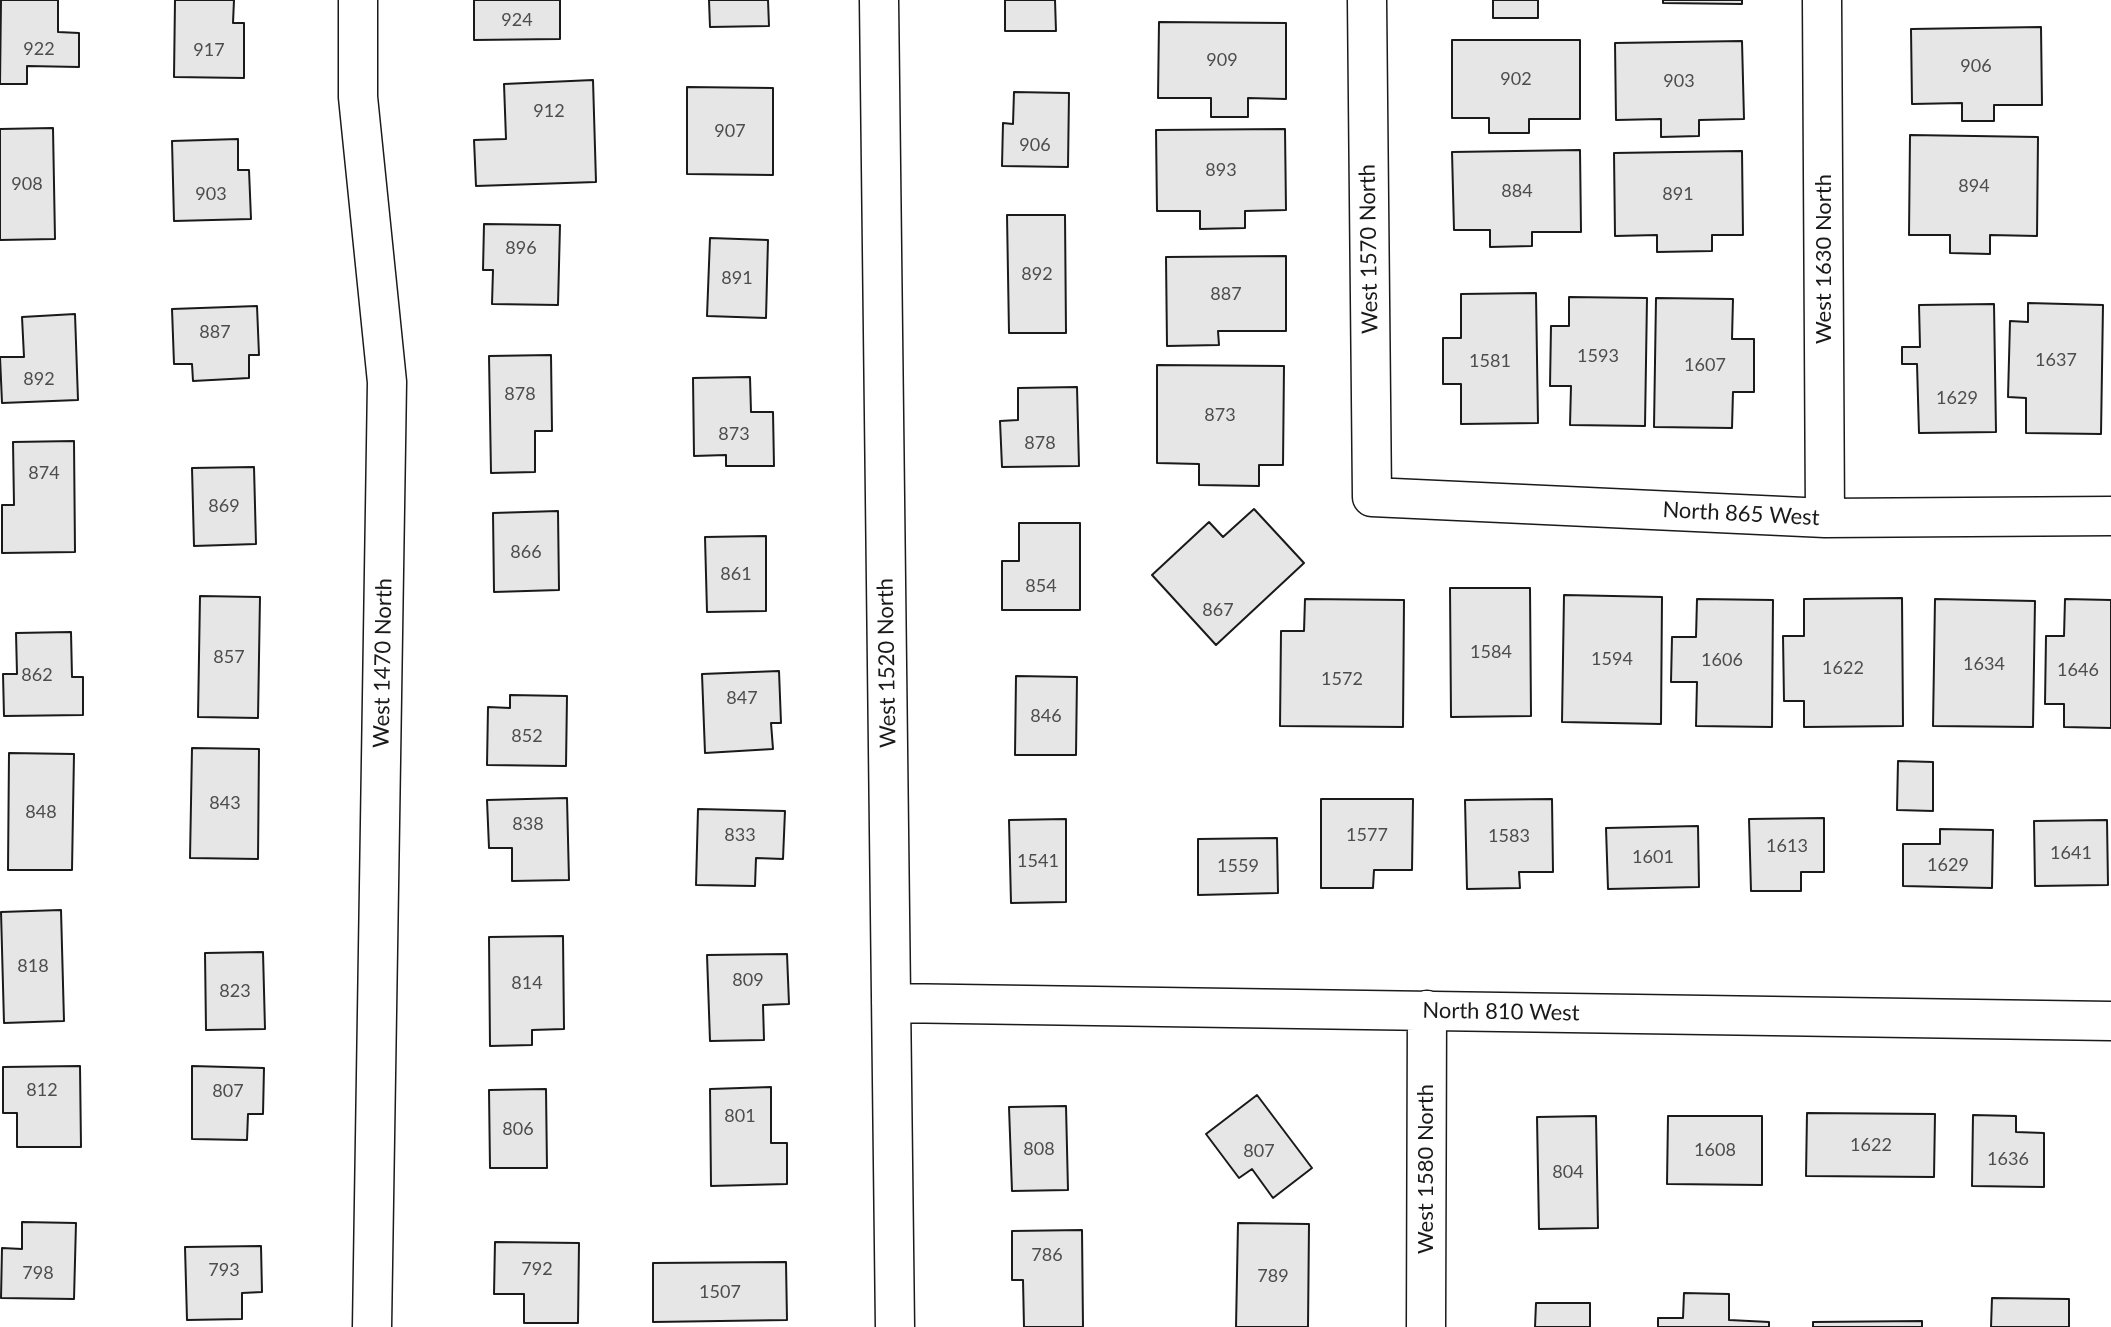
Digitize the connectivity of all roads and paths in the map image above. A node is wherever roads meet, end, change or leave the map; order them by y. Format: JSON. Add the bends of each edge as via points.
{"nodes":[{"id":1,"x":358,"y":0,"type":"edge"},
{"id":2,"x":879,"y":0,"type":"edge"},
{"id":3,"x":1367,"y":0,"type":"edge"},
{"id":4,"x":1822,"y":0,"type":"edge"},
{"id":5,"x":1372,"y":497,"type":"joint"},
{"id":6,"x":2111,"y":516,"type":"edge"},
{"id":7,"x":1825,"y":518,"type":"junction"},
{"id":8,"x":891,"y":1003,"type":"junction"},
{"id":9,"x":1427,"y":1010,"type":"junction"},
{"id":10,"x":2111,"y":1021,"type":"edge"},
{"id":11,"x":372,"y":1327,"type":"edge"},
{"id":12,"x":895,"y":1327,"type":"edge"},
{"id":13,"x":1426,"y":1327,"type":"edge"}],
"edges":[{"from":1,"to":11,"type":"street","name":"West 1470 North","via":[[358,97],[387,382]]},
{"from":2,"to":8,"type":"street","name":"West 1520 North"},
{"from":3,"to":5,"type":"street","name":"West 1570 North"},
{"from":4,"to":7,"type":"street","name":"West 1630 North"},
{"from":5,"to":7,"type":"street","name":"North 865 West"},
{"from":6,"to":7,"type":"street","name":"North 865 West"},
{"from":8,"to":9,"type":"street","name":"North 810 West"},
{"from":8,"to":12,"type":"street","name":"West 1520 North"},
{"from":9,"to":10,"type":"street","name":"North 810 West"},
{"from":9,"to":13,"type":"street","name":"West 1580 North"}]}
